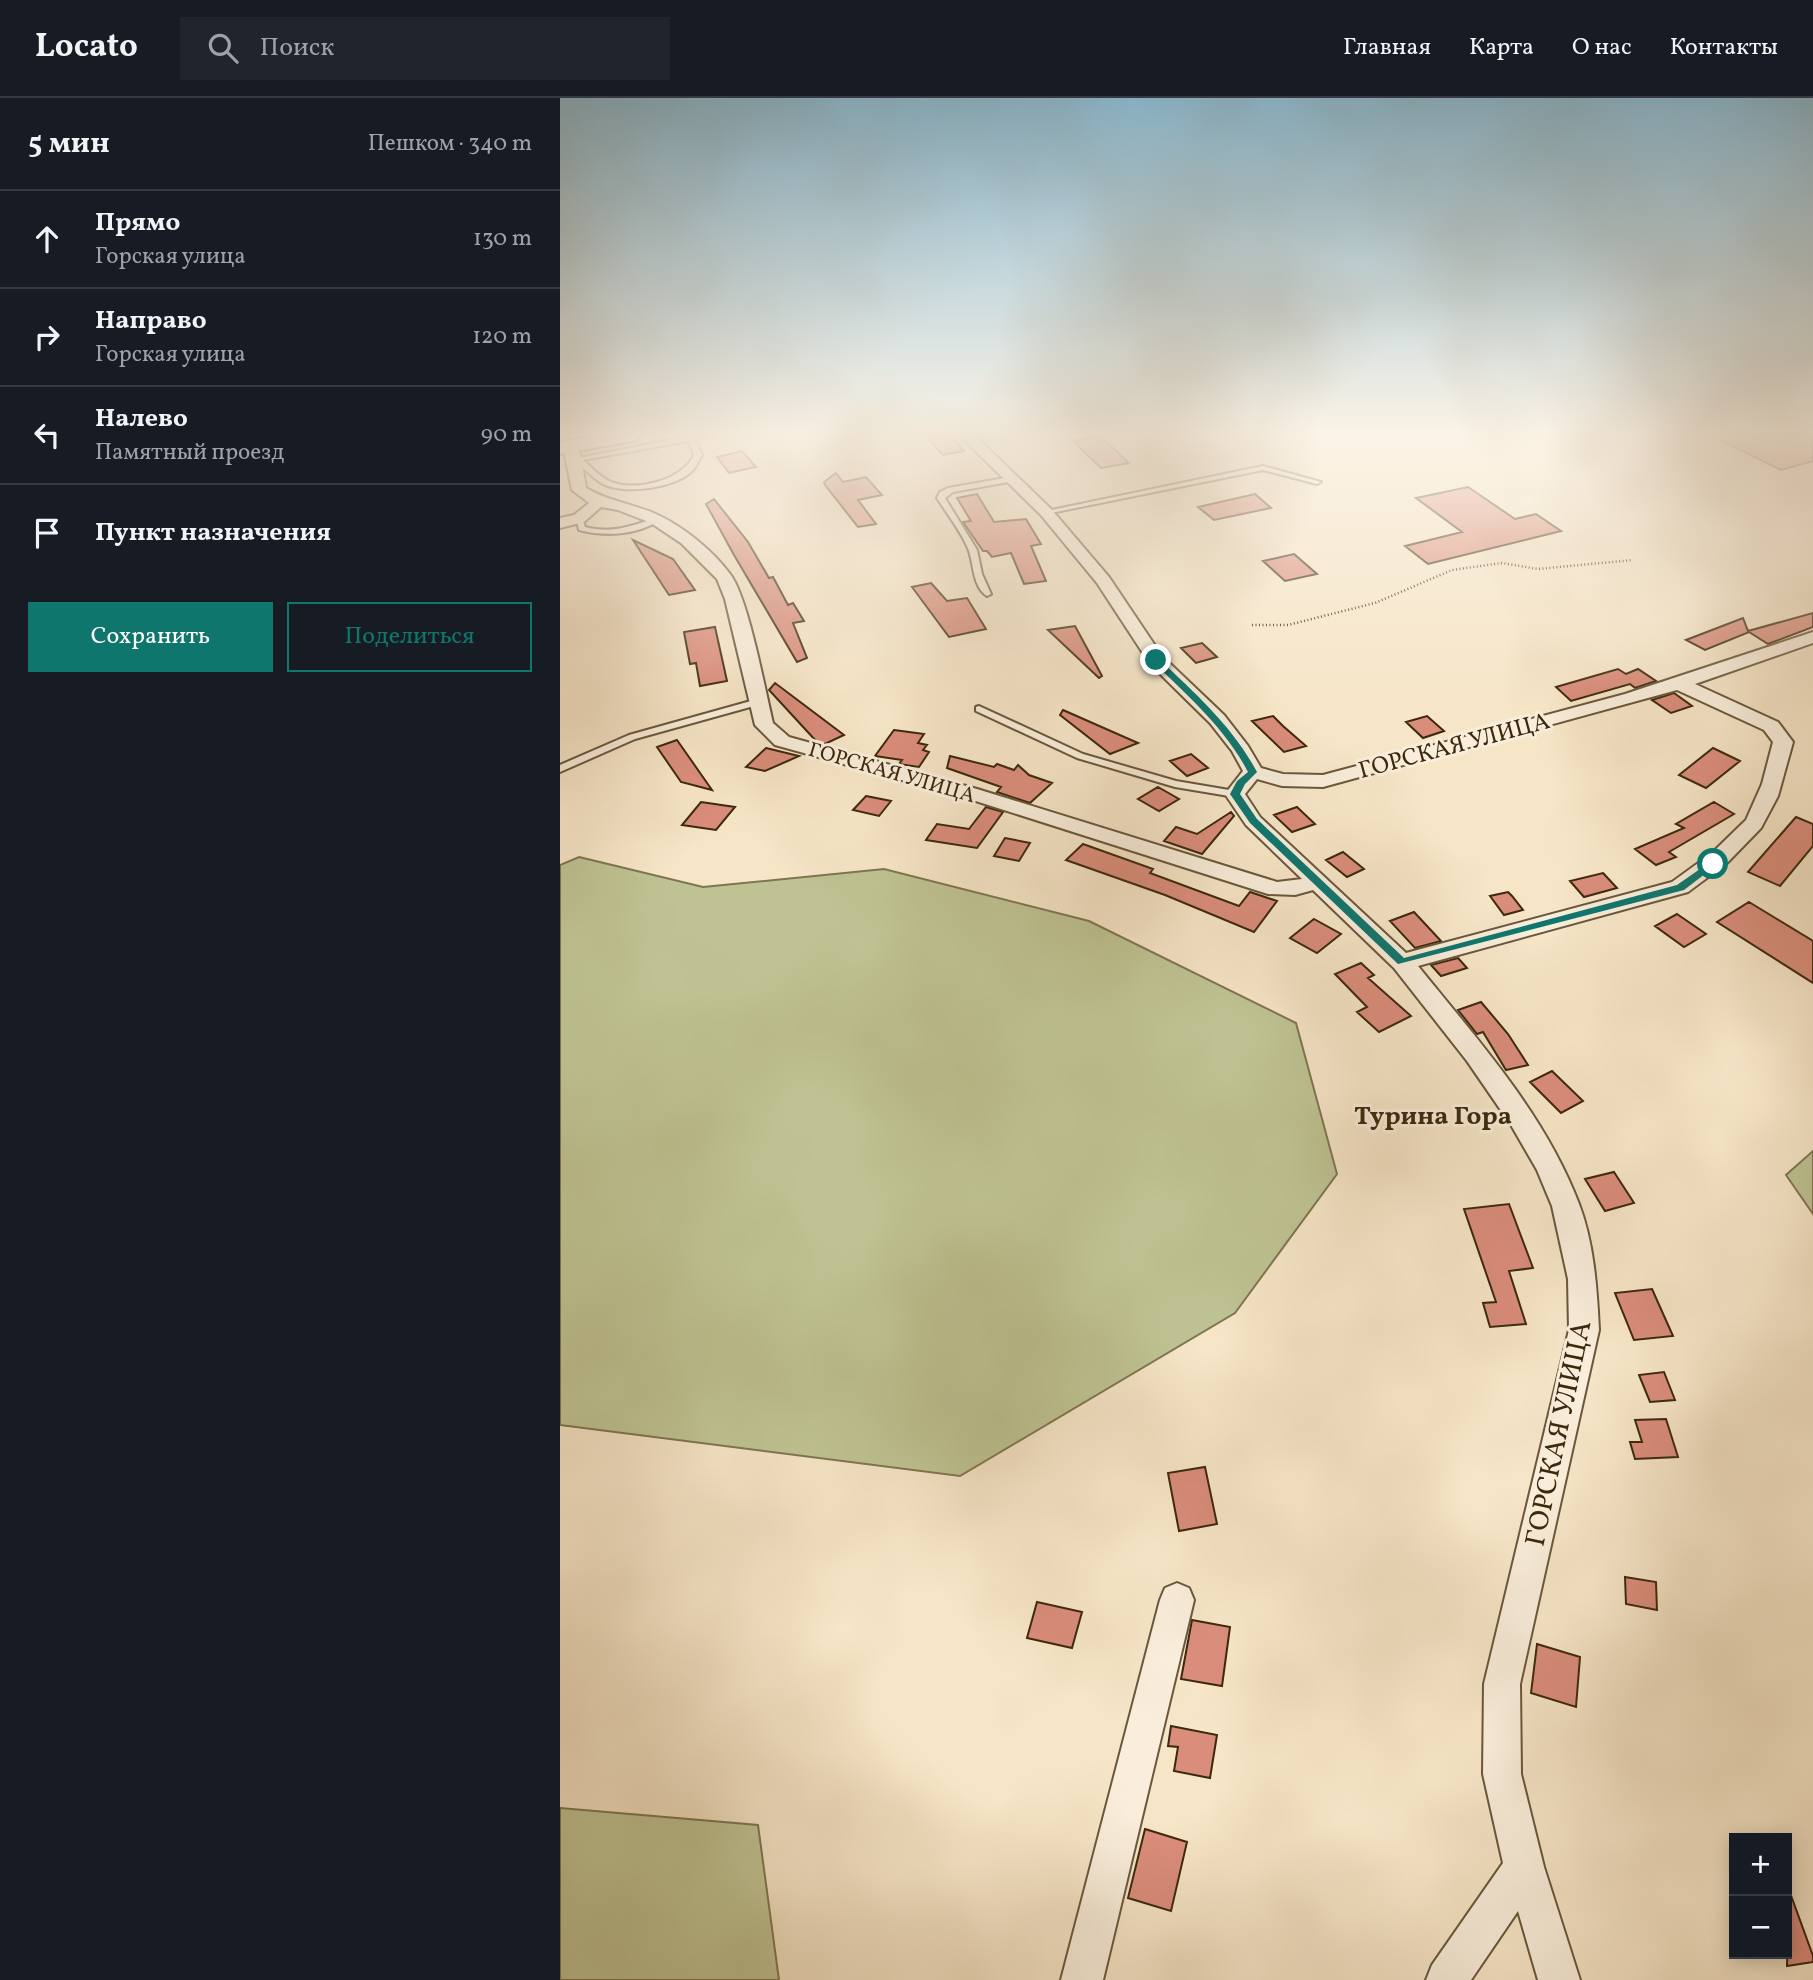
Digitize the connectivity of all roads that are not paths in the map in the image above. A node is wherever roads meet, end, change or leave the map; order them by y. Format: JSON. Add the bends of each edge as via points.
{"nodes":[{"id":1,"x":581,"y":523,"type":"edge"},
{"id":2,"x":646,"y":523,"type":"edge"},
{"id":3,"x":660,"y":523,"type":"edge"},
{"id":4,"x":956,"y":523,"type":"edge"},
{"id":5,"x":1055,"y":523,"type":"edge"},
{"id":6,"x":987,"y":594,"type":"dead end"},
{"id":7,"x":1813,"y":637,"type":"edge"},
{"id":8,"x":1677,"y":683,"type":"junction"},
{"id":9,"x":758,"y":702,"type":"junction"},
{"id":10,"x":979,"y":709,"type":"dead end"},
{"id":11,"x":560,"y":769,"type":"edge"},
{"id":12,"x":1244,"y":783,"type":"junction"},
{"id":13,"x":1317,"y":882,"type":"junction"},
{"id":14,"x":1402,"y":962,"type":"junction"},
{"id":15,"x":1177,"y":1600,"type":"dead end"},
{"id":16,"x":1524,"y":1867,"type":"junction"},
{"id":17,"x":1082,"y":1980,"type":"edge"},
{"id":18,"x":1447,"y":1980,"type":"edge"},
{"id":19,"x":1559,"y":1980,"type":"edge"}],
"edges":[{"from":1,"to":2,"type":"lane","via":[[593,532],[614,532]]},
{"from":3,"to":9,"type":"street","name":"ГОРСКАЯ УЛИЦА","via":[[687,540],[724,577]]},
{"from":4,"to":6,"type":"lane","via":[[973,550]]},
{"from":5,"to":12,"type":"street","via":[[1102,580],[1156,660],[1217,719],[1241,750]]},
{"from":7,"to":8,"type":"street","name":"ГОРСКАЯ УЛИЦА","via":[[1756,660]]},
{"from":8,"to":12,"type":"street","name":"ГОРСКАЯ УЛИЦА","via":[[1323,781]]},
{"from":8,"to":14,"type":"street","via":[[1771,726],[1783,742],[1781,760],[1756,822],[1713,864],[1680,887]]},
{"from":9,"to":11,"type":"lane","via":[[632,737]]},
{"from":9,"to":13,"type":"street","name":"ГОРСКАЯ УЛИЦА","via":[[764,725],[782,741],[970,793],[1276,889]]},
{"from":10,"to":12,"type":"lane","via":[[1080,756],[1175,783]]},
{"from":12,"to":13,"type":"street","name":"ГОРСКАЯ УЛИЦА","via":[[1254,821]]},
{"from":13,"to":14,"type":"street","name":"ГОРСКАЯ УЛИЦА"},
{"from":14,"to":16,"type":"street","name":"ГОРСКАЯ УЛИЦА","via":[[1476,1055],[1549,1167],[1566,1206],[1582,1279],[1584,1330],[1502,1684],[1502,1774]]},
{"from":15,"to":17,"type":"street"},
{"from":16,"to":18,"type":"street"},
{"from":16,"to":19,"type":"street","name":"ГОРСКАЯ УЛИЦА"}]}
